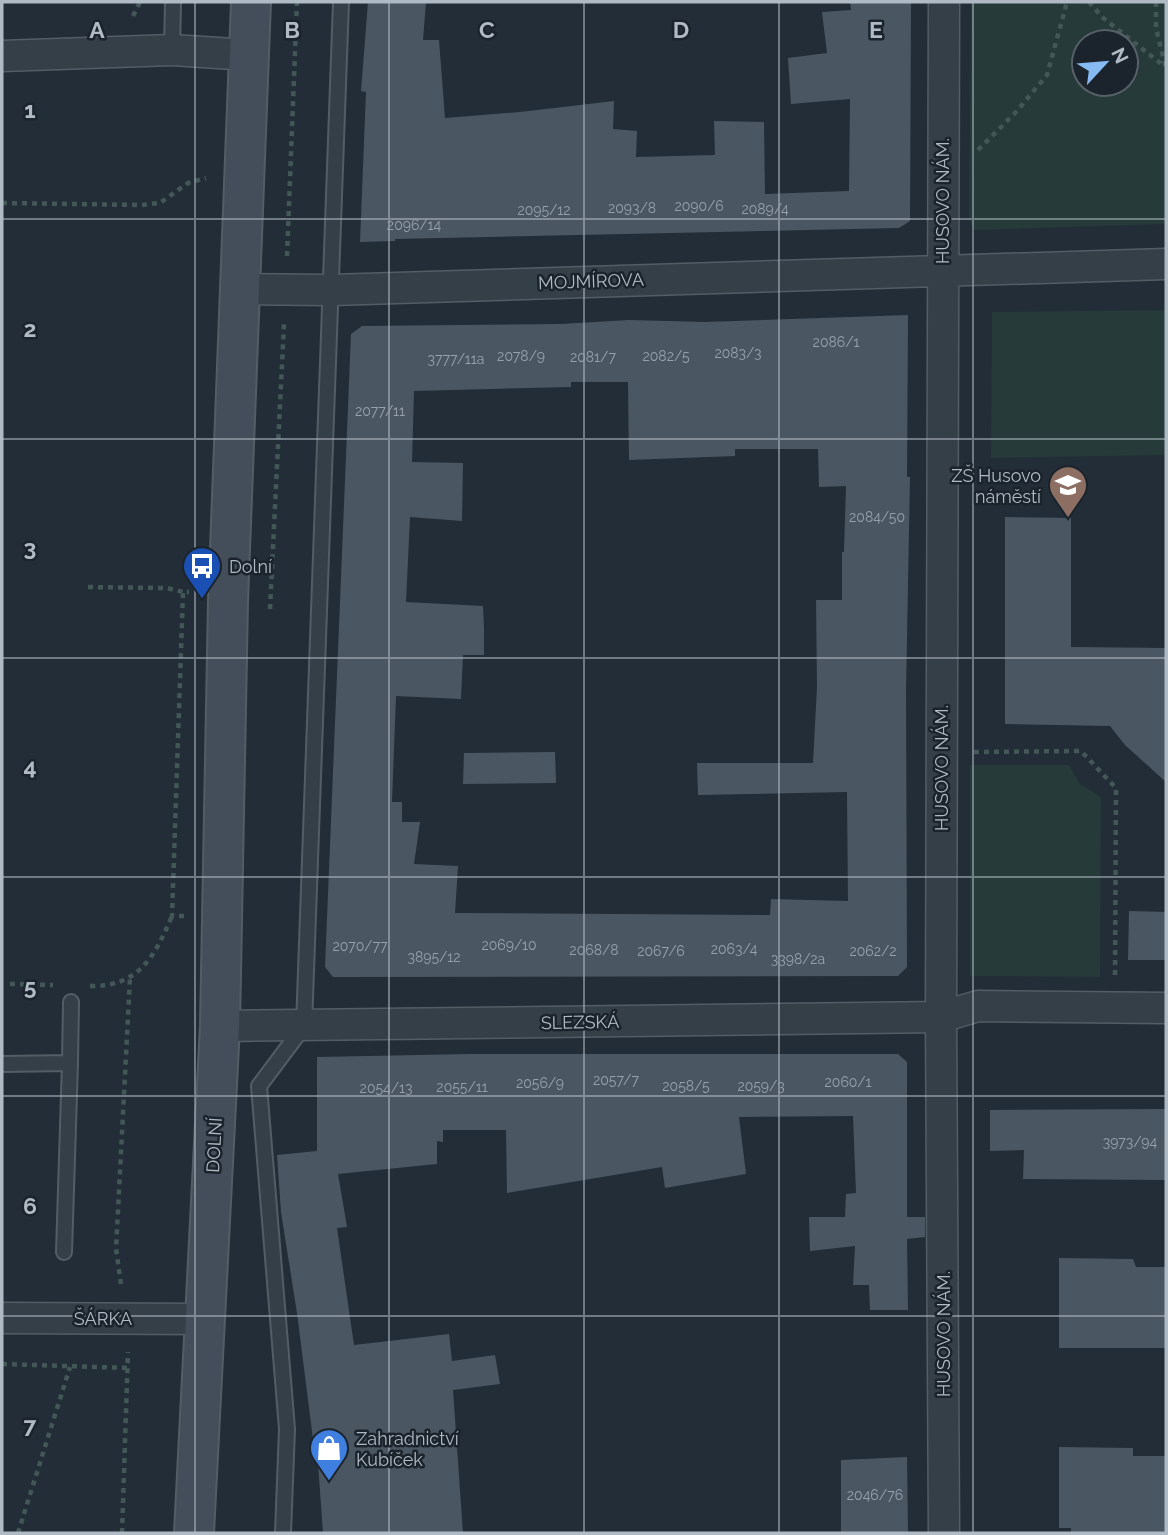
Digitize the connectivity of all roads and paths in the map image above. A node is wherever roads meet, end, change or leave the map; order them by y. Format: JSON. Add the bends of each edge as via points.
{"nodes":[{"id":1,"x":173,"y":2,"type":"edge"},
{"id":2,"x":251,"y":2,"type":"edge"},
{"id":3,"x":297,"y":2,"type":"edge"},
{"id":4,"x":341,"y":2,"type":"edge"},
{"id":5,"x":944,"y":2,"type":"edge"},
{"id":6,"x":1067,"y":2,"type":"edge"},
{"id":7,"x":1089,"y":2,"type":"edge"},
{"id":8,"x":1156,"y":2,"type":"edge"},
{"id":9,"x":172,"y":50,"type":"junction"},
{"id":10,"x":249,"y":55,"type":"junction"},
{"id":11,"x":2,"y":65,"type":"edge"},
{"id":12,"x":1165,"y":68,"type":"edge"},
{"id":13,"x":943,"y":155,"type":"junction"},
{"id":14,"x":217,"y":178,"type":"dead end"},
{"id":15,"x":2,"y":203,"type":"edge"},
{"id":16,"x":287,"y":259,"type":"dead end"},
{"id":17,"x":1166,"y":264,"type":"edge"},
{"id":18,"x":942,"y":270,"type":"junction"},
{"id":19,"x":239,"y":289,"type":"junction"},
{"id":20,"x":331,"y":290,"type":"junction"},
{"id":21,"x":88,"y":587,"type":"dead end"},
{"id":22,"x":183,"y":592,"type":"dead end"},
{"id":23,"x":941,"y":752,"type":"junction"},
{"id":24,"x":172,"y":916,"type":"dead end"},
{"id":25,"x":130,"y":978,"type":"junction"},
{"id":26,"x":10,"y":984,"type":"dead end"},
{"id":27,"x":58,"y":985,"type":"dead end"},
{"id":28,"x":82,"y":986,"type":"dead end"},
{"id":29,"x":71,"y":1002,"type":"dead end"},
{"id":30,"x":1115,"y":1008,"type":"junction"},
{"id":31,"x":1166,"y":1008,"type":"edge"},
{"id":32,"x":941,"y":1017,"type":"junction"},
{"id":33,"x":220,"y":1026,"type":"junction"},
{"id":34,"x":304,"y":1026,"type":"junction"},
{"id":35,"x":70,"y":1063,"type":"junction"},
{"id":36,"x":2,"y":1064,"type":"edge"},
{"id":37,"x":64,"y":1252,"type":"dead end"},
{"id":38,"x":2,"y":1318,"type":"edge"},
{"id":39,"x":126,"y":1318,"type":"junction"},
{"id":40,"x":205,"y":1319,"type":"junction"},
{"id":41,"x":2,"y":1364,"type":"edge"},
{"id":42,"x":70,"y":1367,"type":"junction"},
{"id":43,"x":129,"y":1368,"type":"junction"},
{"id":44,"x":18,"y":1533,"type":"edge"},
{"id":45,"x":122,"y":1533,"type":"edge"},
{"id":46,"x":194,"y":1533,"type":"edge"},
{"id":47,"x":283,"y":1533,"type":"edge"},
{"id":48,"x":944,"y":1533,"type":"edge"}],
"edges":[{"from":1,"to":9,"type":"lane"},
{"from":2,"to":10,"type":"main road","name":"DOLNÍ"},
{"from":3,"to":16,"type":"path"},
{"from":4,"to":20,"type":"lane"},
{"from":5,"to":13,"type":"street","name":"HUSOVO NÁM."},
{"from":6,"to":13,"type":"path","via":[[1047,75],[975,154]]},
{"from":7,"to":12,"type":"path"},
{"from":8,"to":12,"type":"path","via":[[1156,28]]},
{"from":9,"to":10,"type":"street"},
{"from":9,"to":11,"type":"street"},
{"from":10,"to":19,"type":"main road","name":"DOLNÍ"},
{"from":13,"to":18,"type":"street","name":"HUSOVO NÁM."},
{"from":14,"to":15,"type":"path","via":[[188,183],[160,202],[141,205]]},
{"from":17,"to":18,"type":"street","name":"MOJMÍROVA"},
{"from":18,"to":20,"type":"street","name":"MOJMÍROVA"},
{"from":18,"to":23,"type":"street","name":"HUSOVO NÁM."},
{"from":19,"to":20,"type":"street","name":"MOJMÍROVA"},
{"from":19,"to":33,"type":"main road","name":"DOLNÍ"},
{"from":20,"to":34,"type":"lane"},
{"from":21,"to":22,"type":"path"},
{"from":23,"to":30,"type":"path","via":[[1081,751],[1116,788]]},
{"from":23,"to":32,"type":"street","name":"HUSOVO NÁM."},
{"from":24,"to":25,"type":"path","via":[[153,954]]},
{"from":25,"to":28,"type":"path","via":[[106,986]]},
{"from":25,"to":39,"type":"path","via":[[116,1249]]},
{"from":26,"to":27,"type":"path"},
{"from":29,"to":35,"type":"lane"},
{"from":30,"to":31,"type":"street","name":"SLEZSKÁ"},
{"from":30,"to":32,"type":"street","name":"SLEZSKÁ","via":[[978,1006]]},
{"from":32,"to":34,"type":"street","name":"SLEZSKÁ"},
{"from":32,"to":48,"type":"street","name":"HUSOVO NÁM."},
{"from":33,"to":34,"type":"street","name":"SLEZSKÁ"},
{"from":33,"to":40,"type":"main road","name":"DOLNÍ"},
{"from":34,"to":47,"type":"lane","via":[[259,1086],[287,1429]]},
{"from":35,"to":36,"type":"lane"},
{"from":35,"to":37,"type":"lane"},
{"from":38,"to":39,"type":"street","name":"ŠÁRKA"},
{"from":39,"to":40,"type":"street","name":"ŠÁRKA"},
{"from":39,"to":43,"type":"path"},
{"from":40,"to":46,"type":"main road","name":"DOLNÍ"},
{"from":41,"to":42,"type":"path"},
{"from":42,"to":43,"type":"path"},
{"from":42,"to":44,"type":"path"},
{"from":43,"to":45,"type":"path"}]}
